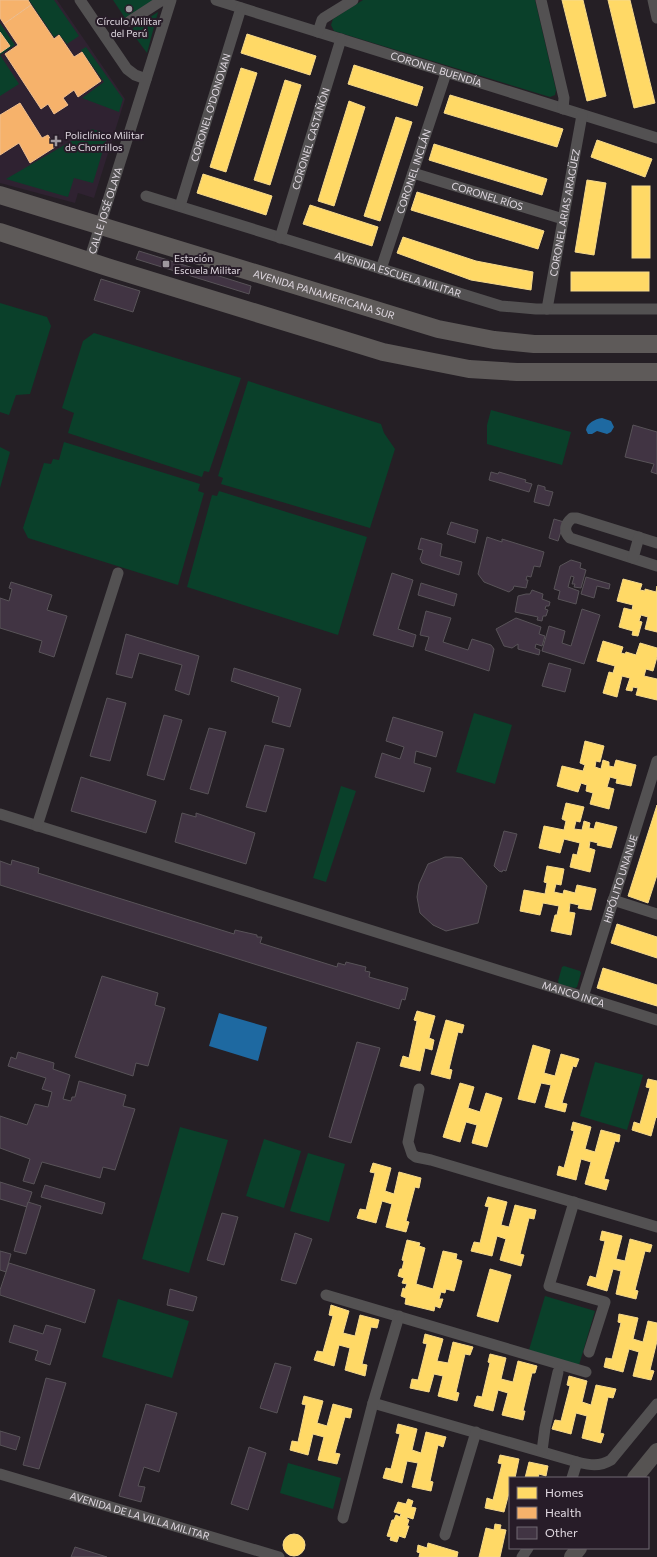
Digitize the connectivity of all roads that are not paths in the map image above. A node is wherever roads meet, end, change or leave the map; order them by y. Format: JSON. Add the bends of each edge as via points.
{"nodes":[{"id":1,"x":80,"y":0,"type":"edge"},
{"id":2,"x":171,"y":0,"type":"edge"},
{"id":3,"x":216,"y":0,"type":"edge"},
{"id":4,"x":353,"y":0,"type":"edge"},
{"id":5,"x":540,"y":0,"type":"edge"},
{"id":6,"x":241,"y":8,"type":"junction"},
{"id":7,"x":130,"y":21,"type":"dead end"},
{"id":8,"x":318,"y":32,"type":"junction"},
{"id":9,"x":341,"y":39,"type":"junction"},
{"id":10,"x":446,"y":73,"type":"junction"},
{"id":11,"x":146,"y":79,"type":"junction"},
{"id":12,"x":563,"y":109,"type":"junction"},
{"id":13,"x":582,"y":115,"type":"junction"},
{"id":14,"x":657,"y":138,"type":"edge"},
{"id":15,"x":413,"y":173,"type":"junction"},
{"id":16,"x":0,"y":195,"type":"edge"},
{"id":17,"x":146,"y":196,"type":"dead end"},
{"id":18,"x":180,"y":206,"type":"junction"},
{"id":19,"x":563,"y":219,"type":"junction"},
{"id":20,"x":100,"y":225,"type":"junction"},
{"id":21,"x":0,"y":232,"type":"edge"},
{"id":22,"x":280,"y":238,"type":"junction"},
{"id":23,"x":89,"y":261,"type":"junction"},
{"id":24,"x":381,"y":269,"type":"junction"},
{"id":25,"x":547,"y":309,"type":"junction"},
{"id":26,"x":657,"y":309,"type":"edge"},
{"id":27,"x":657,"y":344,"type":"edge"},
{"id":28,"x":657,"y":372,"type":"edge"},
{"id":29,"x":639,"y":537,"type":"junction"},
{"id":30,"x":657,"y":543,"type":"edge"},
{"id":31,"x":633,"y":558,"type":"junction"},
{"id":32,"x":657,"y":566,"type":"edge"},
{"id":33,"x":118,"y":573,"type":"dead end"},
{"id":34,"x":657,"y":761,"type":"edge"},
{"id":35,"x":0,"y":814,"type":"edge"},
{"id":36,"x":38,"y":826,"type":"junction"},
{"id":37,"x":613,"y":900,"type":"junction"},
{"id":38,"x":657,"y":914,"type":"edge"},
{"id":39,"x":583,"y":997,"type":"junction"},
{"id":40,"x":657,"y":1020,"type":"edge"},
{"id":41,"x":419,"y":1089,"type":"dead end"},
{"id":42,"x":574,"y":1202,"type":"junction"},
{"id":43,"x":657,"y":1227,"type":"edge"},
{"id":44,"x":326,"y":1295,"type":"dead end"},
{"id":45,"x":399,"y":1316,"type":"junction"},
{"id":46,"x":589,"y":1352,"type":"dead end"},
{"id":47,"x":558,"y":1372,"type":"dead end"},
{"id":48,"x":586,"y":1372,"type":"dead end"},
{"id":49,"x":373,"y":1403,"type":"junction"},
{"id":50,"x":657,"y":1404,"type":"edge"},
{"id":51,"x":476,"y":1432,"type":"junction"},
{"id":52,"x":542,"y":1451,"type":"junction"},
{"id":53,"x":657,"y":1451,"type":"edge"},
{"id":54,"x":577,"y":1462,"type":"junction"},
{"id":55,"x":0,"y":1474,"type":"edge"},
{"id":56,"x":572,"y":1477,"type":"edge"},
{"id":57,"x":636,"y":1477,"type":"edge"},
{"id":58,"x":343,"y":1518,"type":"dead end"},
{"id":59,"x":445,"y":1535,"type":"dead end"},
{"id":60,"x":578,"y":1549,"type":"edge"},
{"id":61,"x":279,"y":1557,"type":"edge"},
{"id":62,"x":572,"y":1557,"type":"edge"}],
"edges":[{"from":1,"to":11,"type":"street","via":[[127,68]]},
{"from":2,"to":7,"type":"street","via":[[161,1]]},
{"from":2,"to":11,"type":"street","name":"CALLE JOSÉ OLAYA"},
{"from":3,"to":6,"type":"street","name":"CORONEL BUENDÍA"},
{"from":4,"to":8,"type":"street","via":[[324,18]]},
{"from":5,"to":12,"type":"street","via":[[564,98]]},
{"from":6,"to":8,"type":"street","name":"CORONEL BUENDÍA"},
{"from":6,"to":18,"type":"street","name":"CORONEL O'DONOVAN"},
{"from":8,"to":9,"type":"street","name":"CORONEL BUENDÍA"},
{"from":9,"to":10,"type":"street","name":"CORONEL BUENDÍA"},
{"from":9,"to":22,"type":"street","name":"CORONEL CASTAÑÓN"},
{"from":10,"to":12,"type":"street","name":"CORONEL BUENDÍA"},
{"from":10,"to":15,"type":"street","name":"CORONEL INCLÁN"},
{"from":11,"to":20,"type":"street","name":"CALLE JOSÉ OLAYA"},
{"from":12,"to":13,"type":"street","name":"CORONEL BUENDÍA"},
{"from":13,"to":14,"type":"street","name":"CORONEL BUENDÍA"},
{"from":13,"to":19,"type":"street","name":"CORONEL ARIAS ARAGÜEZ"},
{"from":15,"to":19,"type":"street","name":"CORONEL RÍOS"},
{"from":15,"to":24,"type":"street","name":"CORONEL INCLÁN"},
{"from":16,"to":20,"type":"main road","name":"AVENIDA PANAMERICANA SUR"},
{"from":17,"to":18,"type":"street","name":"AVENIDA ESCUELA MILITAR"},
{"from":18,"to":22,"type":"street","name":"AVENIDA ESCUELA MILITAR"},
{"from":19,"to":25,"type":"street","name":"CORONEL ARIAS ARAGÜEZ"},
{"from":20,"to":23,"type":"street","name":"CALLE JOSÉ OLAYA"},
{"from":20,"to":27,"type":"main road","name":"AVENIDA PANAMERICANA SUR","via":[[438,329],[494,340],[534,344]]},
{"from":21,"to":23,"type":"main road"},
{"from":22,"to":24,"type":"street","name":"AVENIDA ESCUELA MILITAR"},
{"from":23,"to":28,"type":"main road","via":[[384,352],[461,368],[516,372]]},
{"from":24,"to":25,"type":"street","name":"AVENIDA ESCUELA MILITAR","via":[[501,306]]},
{"from":25,"to":26,"type":"street","name":"AVENIDA ESCUELA MILITAR"},
{"from":29,"to":30,"type":"street"},
{"from":29,"to":31,"type":"street"},
{"from":29,"to":31,"type":"street","via":[[577,518],[572,518],[566,525],[570,538]]},
{"from":31,"to":32,"type":"street"},
{"from":33,"to":36,"type":"street"},
{"from":34,"to":37,"type":"street","name":"HIPÓLITO UNANUE"},
{"from":35,"to":36,"type":"street","name":"MANCO INCA"},
{"from":36,"to":39,"type":"street","name":"MANCO INCA"},
{"from":37,"to":38,"type":"street"},
{"from":37,"to":39,"type":"street","name":"HIPÓLITO UNANUE"},
{"from":39,"to":40,"type":"street","name":"MANCO INCA"},
{"from":41,"to":42,"type":"street","via":[[408,1142],[412,1154],[416,1157]]},
{"from":42,"to":43,"type":"street"},
{"from":42,"to":46,"type":"street","via":[[549,1286],[605,1302]]},
{"from":44,"to":45,"type":"street"},
{"from":45,"to":48,"type":"street"},
{"from":45,"to":49,"type":"street"},
{"from":47,"to":52,"type":"street"},
{"from":49,"to":51,"type":"street"},
{"from":49,"to":58,"type":"street"},
{"from":50,"to":54,"type":"street","via":[[611,1460],[600,1465]]},
{"from":51,"to":52,"type":"street"},
{"from":51,"to":59,"type":"street"},
{"from":52,"to":54,"type":"street"},
{"from":53,"to":57,"type":"street"},
{"from":54,"to":56,"type":"street"},
{"from":55,"to":61,"type":"street","name":"AVENIDA DE LA VILLA MILITAR"},
{"from":60,"to":62,"type":"street"}]}
